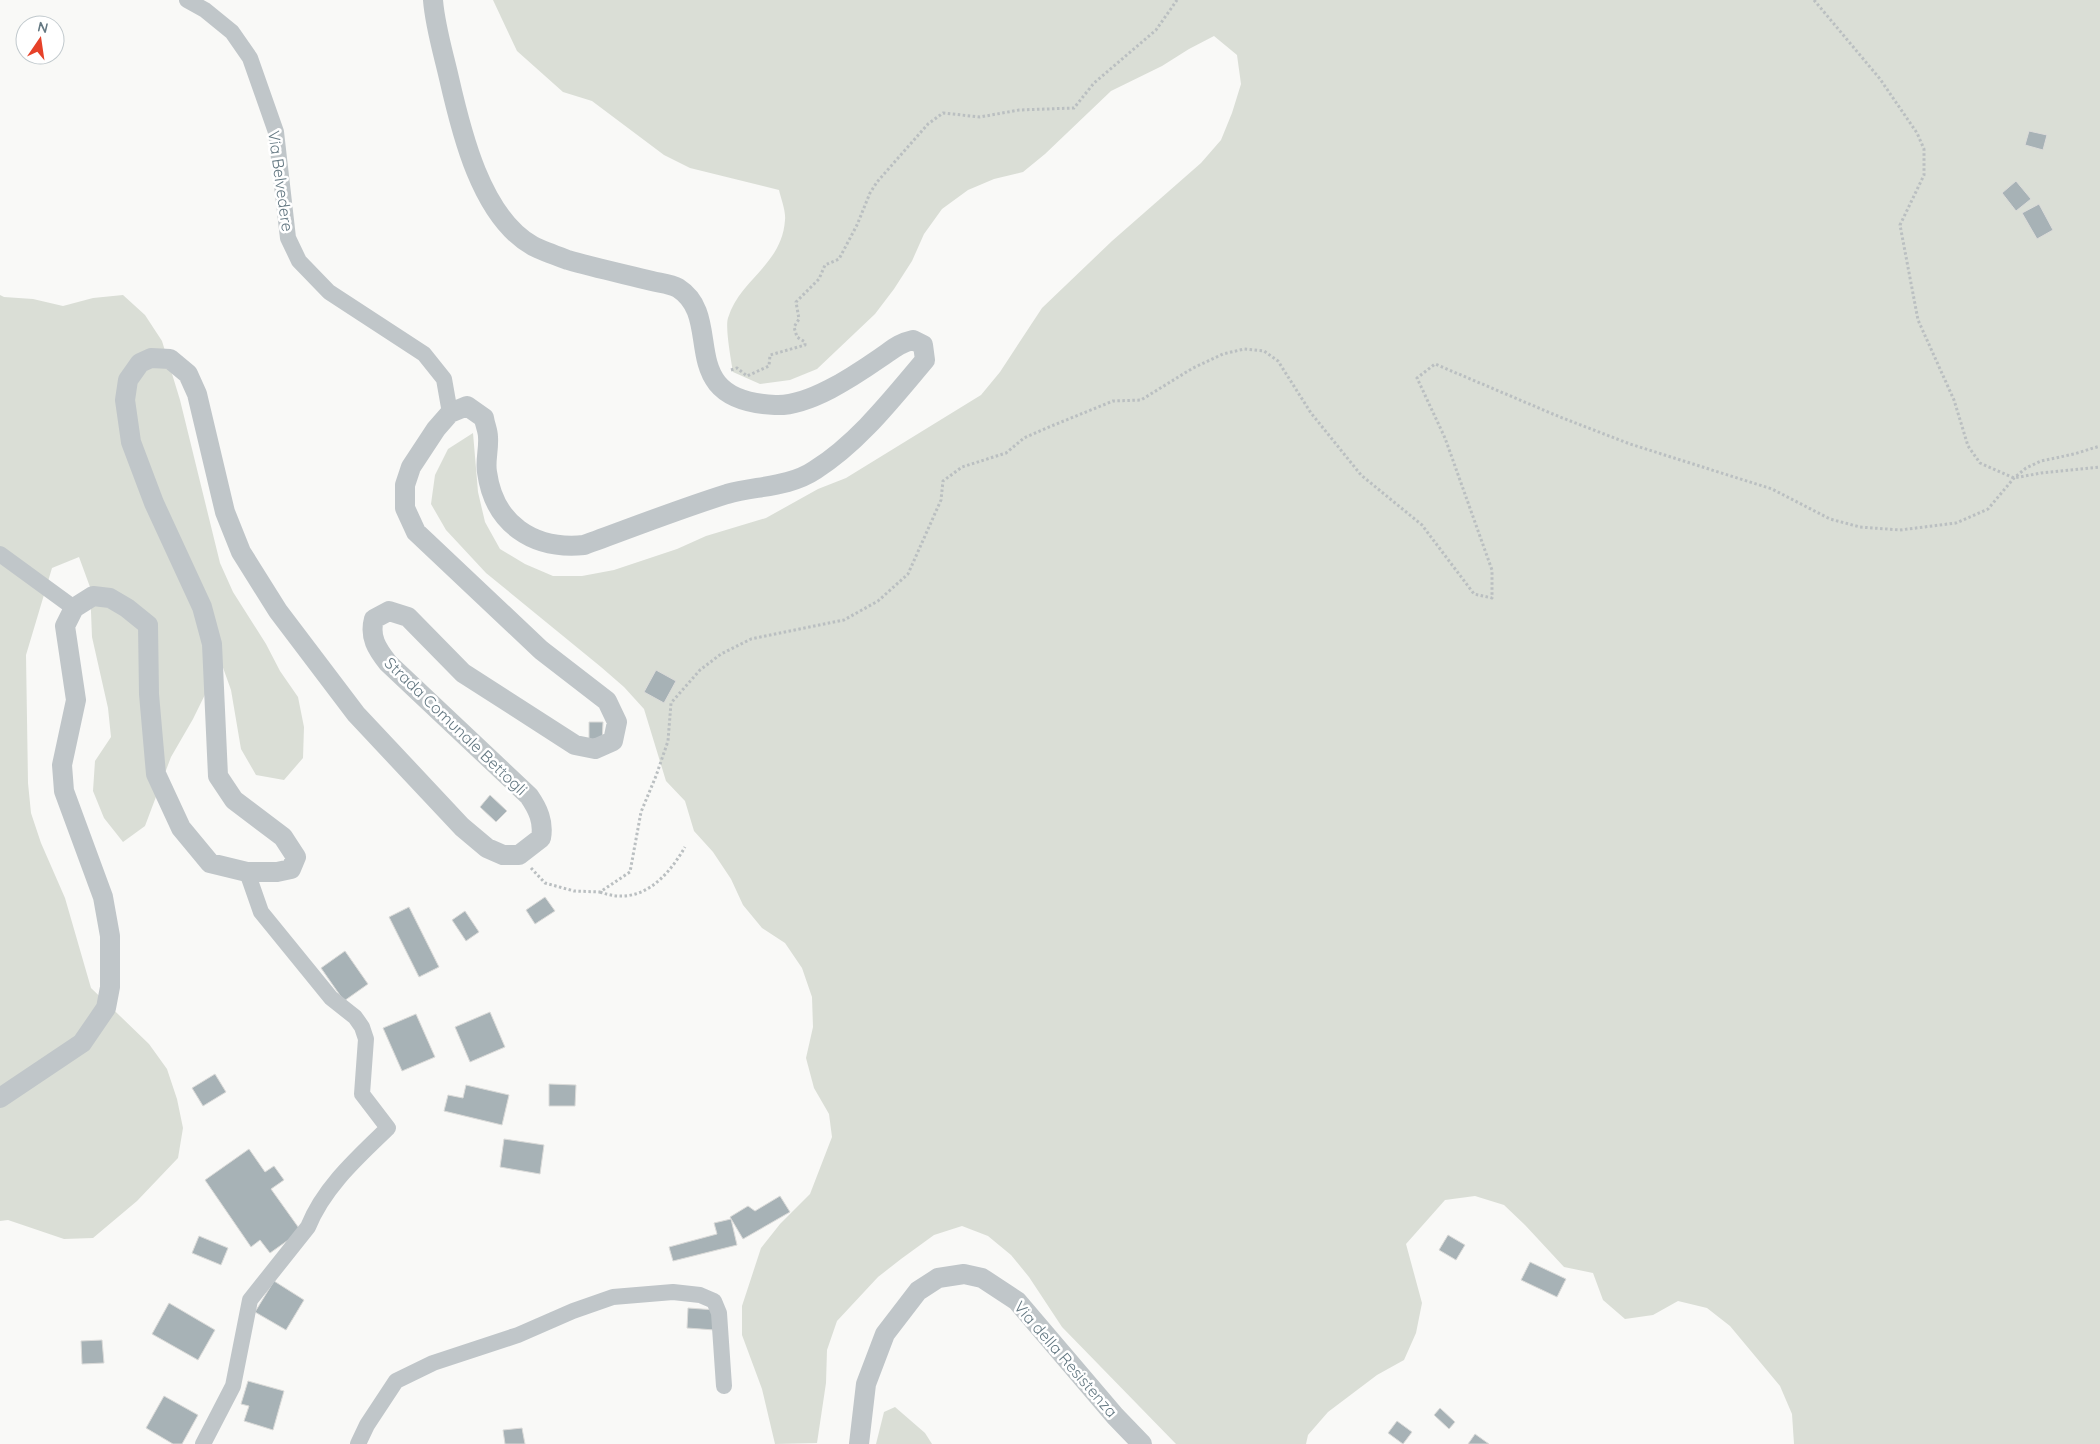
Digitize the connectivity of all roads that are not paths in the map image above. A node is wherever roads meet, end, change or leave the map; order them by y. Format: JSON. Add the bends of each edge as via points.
{"nodes":[{"id":1,"x":187,"y":0,"type":"edge"},
{"id":2,"x":432,"y":0,"type":"edge"},
{"id":3,"x":450,"y":413,"type":"junction"},
{"id":4,"x":0,"y":554,"type":"edge"},
{"id":5,"x":74,"y":608,"type":"junction"},
{"id":6,"x":247,"y":872,"type":"junction"},
{"id":7,"x":0,"y":1098,"type":"edge"},
{"id":8,"x":724,"y":1386,"type":"dead end"},
{"id":9,"x":204,"y":1444,"type":"edge"},
{"id":10,"x":358,"y":1444,"type":"edge"},
{"id":11,"x":859,"y":1444,"type":"edge"},
{"id":12,"x":1142,"y":1444,"type":"edge"}],
"edges":[{"from":1,"to":3,"type":"street","name":"Via Belvedere","via":[[232,32],[250,58],[276,132],[288,238],[299,261],[330,292],[424,354],[444,379]]},
{"from":2,"to":3,"type":"street","via":[[455,103],[475,170],[489,199],[516,233],[532,245],[567,260],[677,287],[695,305],[706,360],[715,381],[728,393],[748,402],[777,406],[797,402],[827,390],[900,343],[913,340],[923,345],[925,360],[894,398],[843,450],[813,472],[786,482],[728,494],[584,545],[565,547],[534,540],[516,528],[496,507],[487,472],[488,436],[484,418],[467,406]]},
{"from":3,"to":6,"type":"street","name":"Strada Comunale Bettogli","via":[[412,467],[405,485],[405,508],[416,532],[541,650],[607,701],[618,722],[613,740],[595,749],[575,745],[463,673],[408,617],[388,611],[374,619],[371,630],[377,648],[388,663],[530,796],[543,828],[541,838],[519,855],[503,855],[487,848],[462,827],[356,714],[278,611],[241,552],[225,512],[197,394],[188,374],[170,359],[151,358],[140,363],[128,380],[125,400],[131,442],[154,503],[202,607],[212,644],[218,776],[234,800],[283,837],[296,857],[291,869]]},
{"from":4,"to":5,"type":"street"},
{"from":5,"to":6,"type":"street","via":[[93,596],[110,598],[148,625],[149,694],[156,774],[181,828],[210,863]]},
{"from":5,"to":7,"type":"street","via":[[65,626],[76,700],[62,765],[64,791],[103,897],[110,936],[110,987],[106,1008],[82,1043]]},
{"from":6,"to":9,"type":"street","via":[[261,912],[331,998],[355,1017],[362,1027],[366,1039],[362,1094],[388,1128],[344,1170],[313,1214],[308,1227],[250,1300],[232,1386]]},
{"from":8,"to":10,"type":"street","via":[[720,1314],[714,1301],[700,1295],[674,1292],[613,1297],[518,1335],[432,1363],[396,1381]]},
{"from":11,"to":12,"type":"street","name":"Via della Resistenza","via":[[866,1384],[885,1334],[918,1291],[938,1278],[964,1274],[982,1278],[1017,1301]]}]}
